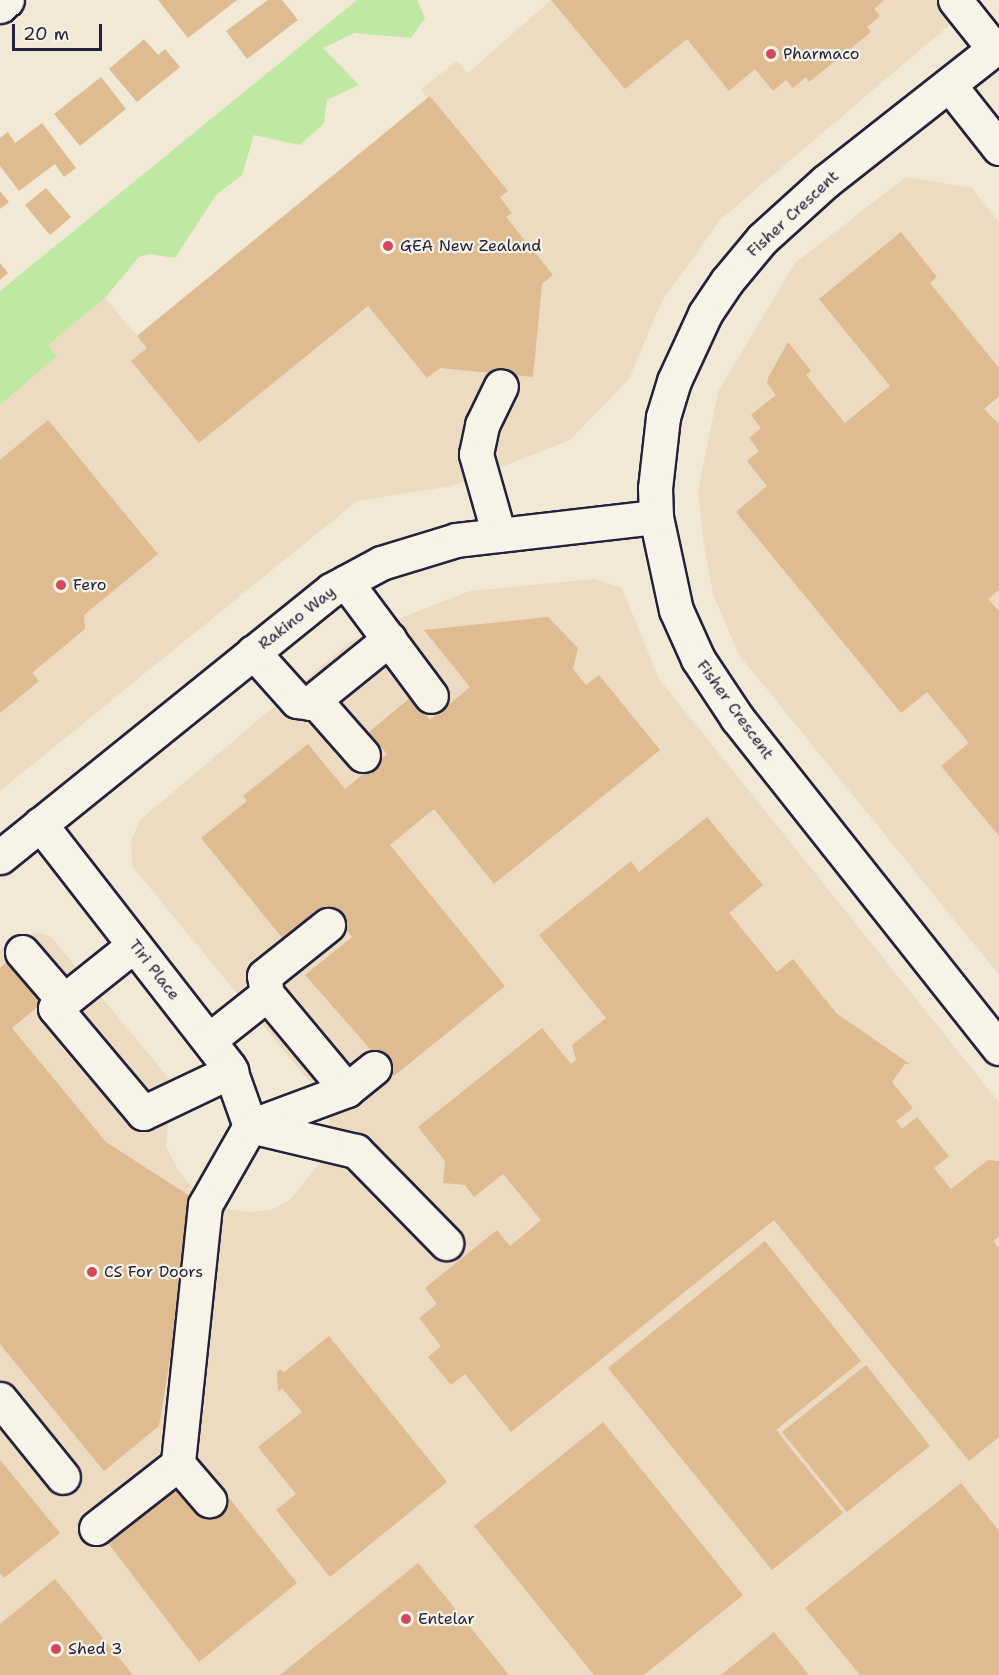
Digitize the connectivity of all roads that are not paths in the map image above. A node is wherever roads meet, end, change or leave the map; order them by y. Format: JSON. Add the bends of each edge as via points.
{"nodes":[{"id":1,"x":7,"y":0,"type":"edge"},
{"id":2,"x":955,"y":0,"type":"edge"},
{"id":3,"x":0,"y":6,"type":"edge"},
{"id":4,"x":997,"y":47,"type":"edge"},
{"id":5,"x":950,"y":86,"type":"junction"},
{"id":6,"x":999,"y":148,"type":"edge"},
{"id":7,"x":501,"y":386,"type":"dead end"},
{"id":8,"x":656,"y":517,"type":"junction"},
{"id":9,"x":499,"y":535,"type":"junction"},
{"id":10,"x":346,"y":582,"type":"junction"},
{"id":11,"x":389,"y":639,"type":"junction"},
{"id":12,"x":254,"y":652,"type":"junction"},
{"id":13,"x":430,"y":696,"type":"dead end"},
{"id":14,"x":310,"y":703,"type":"junction"},
{"id":15,"x":363,"y":755,"type":"dead end"},
{"id":16,"x":40,"y":824,"type":"junction"},
{"id":17,"x":0,"y":857,"type":"edge"},
{"id":18,"x":327,"y":925,"type":"dead end"},
{"id":19,"x":134,"y":945,"type":"junction"},
{"id":20,"x":22,"y":952,"type":"dead end"},
{"id":21,"x":267,"y":994,"type":"junction"},
{"id":22,"x":64,"y":1001,"type":"junction"},
{"id":23,"x":209,"y":1040,"type":"junction"},
{"id":24,"x":999,"y":1048,"type":"edge"},
{"id":25,"x":374,"y":1068,"type":"dead end"},
{"id":26,"x":231,"y":1071,"type":"junction"},
{"id":27,"x":347,"y":1090,"type":"junction"},
{"id":28,"x":250,"y":1126,"type":"junction"},
{"id":29,"x":446,"y":1243,"type":"dead end"},
{"id":30,"x":0,"y":1399,"type":"edge"},
{"id":31,"x":178,"y":1464,"type":"junction"},
{"id":32,"x":63,"y":1477,"type":"dead end"},
{"id":33,"x":209,"y":1500,"type":"dead end"},
{"id":34,"x":96,"y":1528,"type":"dead end"}],
"edges":[{"from":1,"to":3,"type":"street"},
{"from":2,"to":4,"type":"street"},
{"from":4,"to":5,"type":"street","name":"Fisher Crescent"},
{"from":5,"to":6,"type":"street"},
{"from":5,"to":8,"type":"street","name":"Fisher Crescent","via":[[826,181],[762,238],[726,281],[705,314],[674,381],[663,417],[655,488]]},
{"from":7,"to":9,"type":"street","via":[[482,425],[476,454]]},
{"from":8,"to":9,"type":"street","name":"Rakino Way"},
{"from":8,"to":24,"type":"street","name":"Fisher Crescent","via":[[676,610],[715,686]]},
{"from":9,"to":10,"type":"street","name":"Rakino Way","via":[[416,550]]},
{"from":10,"to":11,"type":"street"},
{"from":10,"to":12,"type":"street","name":"Rakino Way"},
{"from":11,"to":13,"type":"street"},
{"from":11,"to":14,"type":"street"},
{"from":12,"to":14,"type":"street","via":[[297,700]]},
{"from":12,"to":16,"type":"street","name":"Rakino Way"},
{"from":14,"to":15,"type":"street","via":[[318,704]]},
{"from":16,"to":17,"type":"street","name":"Rakino Way"},
{"from":16,"to":19,"type":"street","name":"Tiri Place"},
{"from":18,"to":21,"type":"street","via":[[264,976]]},
{"from":19,"to":22,"type":"street"},
{"from":19,"to":23,"type":"street","name":"Tiri Place"},
{"from":20,"to":22,"type":"street"},
{"from":21,"to":23,"type":"street"},
{"from":21,"to":27,"type":"street"},
{"from":22,"to":26,"type":"street","via":[[55,1008],[143,1113]]},
{"from":23,"to":26,"type":"street","name":"Tiri Place"},
{"from":25,"to":27,"type":"street"},
{"from":26,"to":28,"type":"street","name":"Tiri Place"},
{"from":27,"to":28,"type":"street"},
{"from":28,"to":29,"type":"street","via":[[356,1151]]},
{"from":28,"to":31,"type":"street","via":[[205,1204]]},
{"from":30,"to":32,"type":"street"},
{"from":31,"to":33,"type":"street"},
{"from":31,"to":34,"type":"street"}]}
